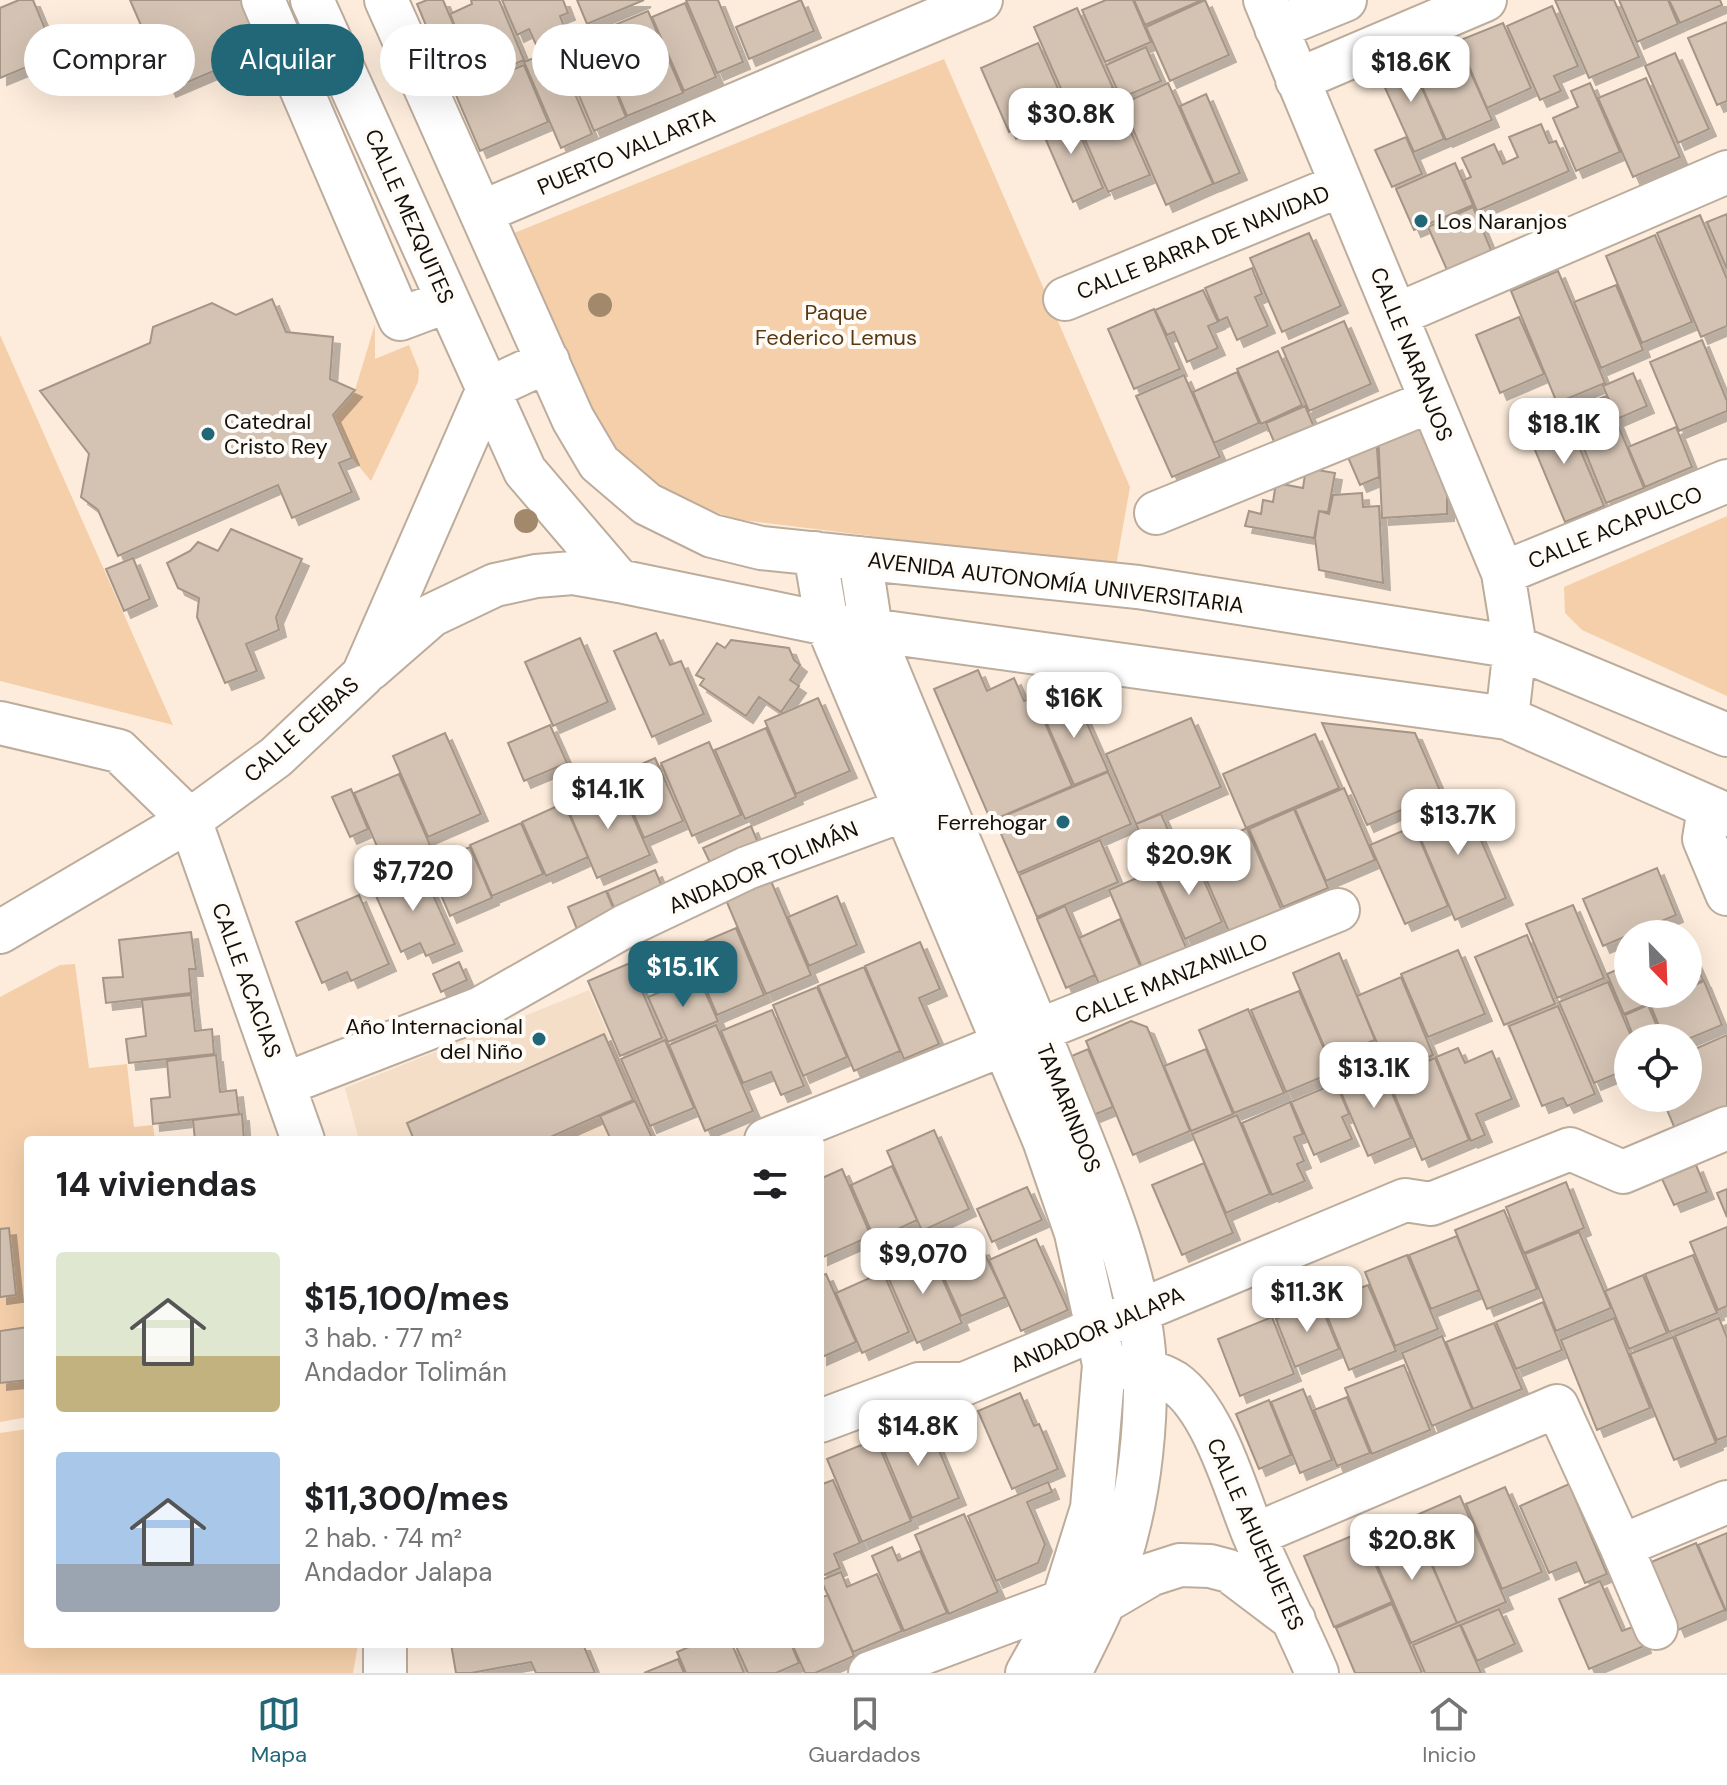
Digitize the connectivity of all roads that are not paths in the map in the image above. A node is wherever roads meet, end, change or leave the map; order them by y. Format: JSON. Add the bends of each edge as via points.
{"nodes":[{"id":1,"x":263,"y":0,"type":"edge"},
{"id":2,"x":312,"y":0,"type":"edge"},
{"id":3,"x":386,"y":0,"type":"edge"},
{"id":4,"x":1345,"y":0,"type":"edge"},
{"id":5,"x":1485,"y":0,"type":"edge"},
{"id":6,"x":964,"y":7,"type":"edge"},
{"id":7,"x":1270,"y":14,"type":"edge"},
{"id":8,"x":1297,"y":80,"type":"junction"},
{"id":9,"x":1727,"y":172,"type":"edge"},
{"id":10,"x":1341,"y":185,"type":"junction"},
{"id":11,"x":482,"y":212,"type":"junction"},
{"id":12,"x":1065,"y":299,"type":"dead end"},
{"id":13,"x":448,"y":301,"type":"junction"},
{"id":14,"x":1396,"y":315,"type":"junction"},
{"id":15,"x":548,"y":361,"type":"junction"},
{"id":16,"x":488,"y":389,"type":"junction"},
{"id":17,"x":1431,"y":401,"type":"junction"},
{"id":18,"x":1727,"y":481,"type":"edge"},
{"id":19,"x":1156,"y":513,"type":"dead end"},
{"id":20,"x":815,"y":553,"type":"junction"},
{"id":21,"x":860,"y":558,"type":"junction"},
{"id":22,"x":1503,"y":573,"type":"junction"},
{"id":23,"x":619,"y":581,"type":"junction"},
{"id":24,"x":827,"y":624,"type":"junction"},
{"id":25,"x":871,"y":629,"type":"junction"},
{"id":26,"x":1515,"y":647,"type":"junction"},
{"id":27,"x":363,"y":675,"type":"junction"},
{"id":28,"x":1507,"y":718,"type":"junction"},
{"id":29,"x":0,"y":723,"type":"edge"},
{"id":30,"x":1727,"y":735,"type":"edge"},
{"id":31,"x":922,"y":803,"type":"junction"},
{"id":32,"x":1718,"y":811,"type":"edge"},
{"id":33,"x":190,"y":820,"type":"junction"},
{"id":34,"x":1727,"y":894,"type":"edge"},
{"id":35,"x":1338,"y":910,"type":"dead end"},
{"id":36,"x":0,"y":932,"type":"edge"},
{"id":37,"x":1022,"y":1038,"type":"junction"},
{"id":38,"x":285,"y":1084,"type":"junction"},
{"id":39,"x":1727,"y":1128,"type":"edge"},
{"id":40,"x":302,"y":1136,"type":"edge"},
{"id":41,"x":776,"y":1136,"type":"edge"},
{"id":42,"x":1139,"y":1311,"type":"junction"},
{"id":43,"x":1115,"y":1354,"type":"junction"},
{"id":44,"x":824,"y":1420,"type":"edge"},
{"id":45,"x":1727,"y":1502,"type":"edge"},
{"id":46,"x":1254,"y":1535,"type":"junction"},
{"id":47,"x":1621,"y":1546,"type":"junction"},
{"id":48,"x":1063,"y":1601,"type":"junction"},
{"id":49,"x":1104,"y":1602,"type":"junction"},
{"id":50,"x":1294,"y":1620,"type":"junction"},
{"id":51,"x":1656,"y":1628,"type":"dead end"},
{"id":52,"x":385,"y":1648,"type":"edge"},
{"id":53,"x":385,"y":1673,"type":"edge"},
{"id":54,"x":870,"y":1673,"type":"edge"},
{"id":55,"x":1027,"y":1673,"type":"edge"},
{"id":56,"x":1070,"y":1673,"type":"edge"},
{"id":57,"x":1317,"y":1673,"type":"edge"}],
"edges":[{"from":1,"to":13,"type":"street","via":[[400,319]]},
{"from":2,"to":13,"type":"street","name":"CALLE MEZQUITES"},
{"from":3,"to":11,"type":"street"},
{"from":4,"to":7,"type":"street"},
{"from":5,"to":8,"type":"street"},
{"from":6,"to":11,"type":"street","name":"PUERTO VALLARTA"},
{"from":7,"to":8,"type":"street","name":"CALLE NARANJOS"},
{"from":8,"to":10,"type":"street","name":"CALLE NARANJOS"},
{"from":9,"to":14,"type":"street"},
{"from":10,"to":12,"type":"street","name":"CALLE BARRA DE NAVIDAD"},
{"from":10,"to":14,"type":"street","name":"CALLE NARANJOS"},
{"from":11,"to":15,"type":"street"},
{"from":13,"to":16,"type":"street","name":"CALLE MEZQUITES"},
{"from":14,"to":17,"type":"street","name":"CALLE NARANJOS"},
{"from":15,"to":16,"type":"street"},
{"from":15,"to":20,"type":"street","name":"AVENIDA AUTONOMÍA UNIVERSITARIA","via":[[599,463],[647,504],[712,536]]},
{"from":16,"to":23,"type":"street","via":[[525,471]]},
{"from":16,"to":27,"type":"street","name":"CALLE CEIBAS"},
{"from":17,"to":19,"type":"street"},
{"from":17,"to":22,"type":"street","name":"CALLE NARANJOS"},
{"from":18,"to":22,"type":"street","name":"CALLE ACAPULCO"},
{"from":20,"to":21,"type":"street","name":"AVENIDA AUTONOMÍA UNIVERSITARIA"},
{"from":20,"to":24,"type":"street","name":"TAMARINDOS"},
{"from":21,"to":25,"type":"street","name":"TAMARINDOS"},
{"from":21,"to":26,"type":"street","name":"AVENIDA AUTONOMÍA UNIVERSITARIA","via":[[1138,587]]},
{"from":22,"to":26,"type":"street","name":"CALLE NARANJOS"},
{"from":23,"to":24,"type":"street"},
{"from":23,"to":27,"type":"street","via":[[573,573],[495,585],[432,615]]},
{"from":24,"to":25,"type":"street"},
{"from":24,"to":31,"type":"street","name":"TAMARINDOS"},
{"from":25,"to":28,"type":"street"},
{"from":25,"to":31,"type":"street","name":"TAMARINDOS"},
{"from":26,"to":28,"type":"street","name":"CALLE NARANJOS"},
{"from":26,"to":30,"type":"street","name":"AVENIDA AUTONOMÍA UNIVERSITARIA"},
{"from":27,"to":33,"type":"street","name":"CALLE CEIBAS","via":[[276,757]]},
{"from":28,"to":32,"type":"street"},
{"from":29,"to":33,"type":"street","via":[[119,751]]},
{"from":31,"to":37,"type":"street","name":"TAMARINDOS"},
{"from":31,"to":38,"type":"street","name":"ANDADOR TOLIMÁN","via":[[747,868],[625,926],[481,1008]]},
{"from":32,"to":34,"type":"street","via":[[1704,839]]},
{"from":33,"to":36,"type":"street","name":"CALLE CEIBAS"},
{"from":33,"to":38,"type":"street","name":"CALLE ACACIAS"},
{"from":35,"to":37,"type":"street","name":"CALLE MANZANILLO"},
{"from":37,"to":41,"type":"street","name":"CALLE MANZANILLO"},
{"from":37,"to":42,"type":"street","name":"TAMARINDOS","via":[[1103,1193]]},
{"from":37,"to":43,"type":"street","name":"TAMARINDOS","via":[[1044,1140]]},
{"from":38,"to":40,"type":"street","name":"CALLE ACACIAS"},
{"from":39,"to":42,"type":"street","name":"ANDADOR JALAPA","via":[[1623,1172],[1570,1149],[1431,1204],[1405,1200]]},
{"from":42,"to":43,"type":"street","name":"TAMARINDOS"},
{"from":42,"to":43,"type":"street","name":"ANDADOR JALAPA"},
{"from":43,"to":44,"type":"street","name":"ANDADOR JALAPA","via":[[964,1384],[919,1384]]},
{"from":43,"to":46,"type":"street","name":"CALLE AHUEHUETES","via":[[1175,1383],[1201,1413],[1221,1448]]},
{"from":43,"to":48,"type":"street","name":"TAMARINDOS","via":[[1092,1508]]},
{"from":43,"to":49,"type":"street","name":"TAMARINDOS","via":[[1142,1449],[1127,1532]]},
{"from":45,"to":47,"type":"street"},
{"from":46,"to":47,"type":"street","via":[[1557,1406]]},
{"from":46,"to":50,"type":"street","name":"CALLE AHUEHUETES"},
{"from":47,"to":51,"type":"street"},
{"from":48,"to":49,"type":"street"},
{"from":48,"to":54,"type":"street"},
{"from":48,"to":55,"type":"street","name":"TAMARINDOS"},
{"from":49,"to":50,"type":"street","via":[[1152,1574],[1180,1565],[1210,1566],[1229,1571]]},
{"from":49,"to":56,"type":"street","name":"TAMARINDOS"},
{"from":50,"to":57,"type":"street","name":"CALLE AHUEHUETES"},
{"from":52,"to":53,"type":"street"}]}
